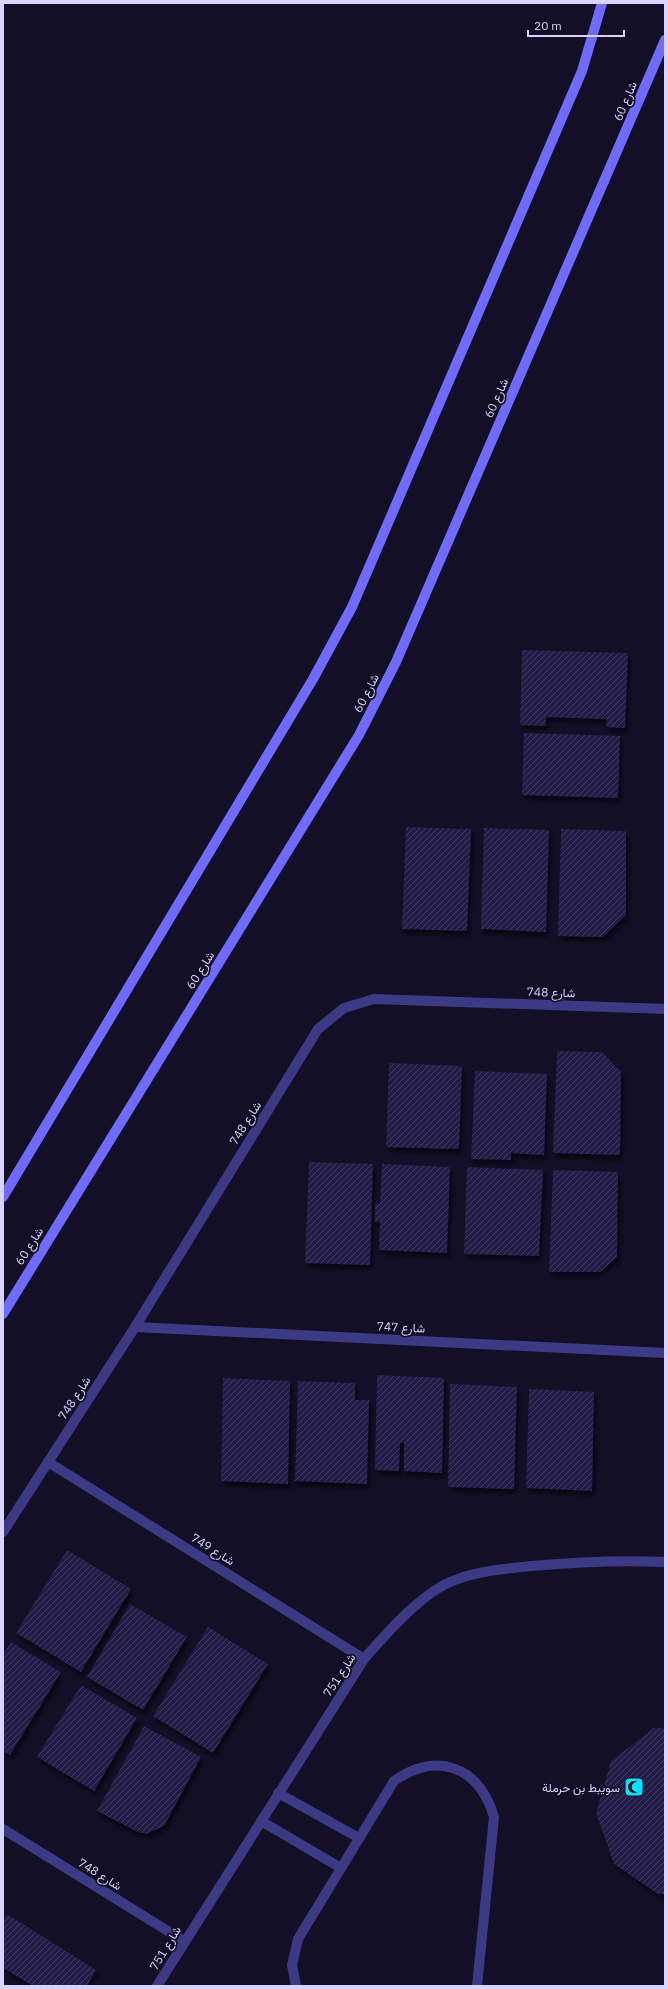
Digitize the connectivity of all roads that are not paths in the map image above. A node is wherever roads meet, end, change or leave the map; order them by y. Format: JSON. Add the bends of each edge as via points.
{"nodes":[{"id":1,"x":602,"y":3,"type":"edge"},
{"id":2,"x":665,"y":40,"type":"edge"},
{"id":3,"x":665,"y":1009,"type":"edge"},
{"id":4,"x":3,"y":1197,"type":"edge"},
{"id":5,"x":3,"y":1314,"type":"edge"},
{"id":6,"x":135,"y":1327,"type":"junction"},
{"id":7,"x":665,"y":1353,"type":"edge"},
{"id":8,"x":48,"y":1462,"type":"junction"},
{"id":9,"x":3,"y":1532,"type":"edge"},
{"id":10,"x":665,"y":1562,"type":"edge"},
{"id":11,"x":364,"y":1659,"type":"junction"},
{"id":12,"x":278,"y":1794,"type":"junction"},
{"id":13,"x":261,"y":1820,"type":"junction"},
{"id":14,"x":3,"y":1829,"type":"edge"},
{"id":15,"x":359,"y":1838,"type":"junction"},
{"id":16,"x":341,"y":1868,"type":"junction"},
{"id":17,"x":184,"y":1941,"type":"junction"},
{"id":18,"x":157,"y":1986,"type":"edge"},
{"id":19,"x":296,"y":1986,"type":"edge"},
{"id":20,"x":477,"y":1986,"type":"edge"}],
"edges":[{"from":1,"to":4,"type":"main road","via":[[582,71],[352,607],[309,686]]},
{"from":2,"to":5,"type":"main road","name":"شارع 60","via":[[396,662],[359,736]]},
{"from":3,"to":6,"type":"street","name":"شارع 748","via":[[374,999],[344,1008],[318,1029]]},
{"from":6,"to":7,"type":"street","name":"شارع 747"},
{"from":6,"to":8,"type":"street","name":"شارع 748"},
{"from":8,"to":9,"type":"street","name":"شارع 748"},
{"from":8,"to":11,"type":"street","name":"شارع 749"},
{"from":10,"to":11,"type":"street","name":"شارع 751","via":[[613,1560],[561,1563],[480,1573],[450,1582],[422,1600]]},
{"from":11,"to":12,"type":"street","name":"شارع 751"},
{"from":12,"to":13,"type":"street","name":"شارع 751"},
{"from":12,"to":15,"type":"street"},
{"from":13,"to":16,"type":"street"},
{"from":13,"to":17,"type":"street","name":"شارع 751"},
{"from":14,"to":17,"type":"street","name":"شارع 748"},
{"from":15,"to":16,"type":"street"},
{"from":15,"to":20,"type":"street","via":[[394,1781],[408,1771],[423,1766],[440,1765],[456,1769],[470,1777],[481,1788],[494,1816]]},
{"from":16,"to":19,"type":"street","via":[[298,1939],[292,1964]]},
{"from":17,"to":18,"type":"street","name":"شارع 751"}]}
